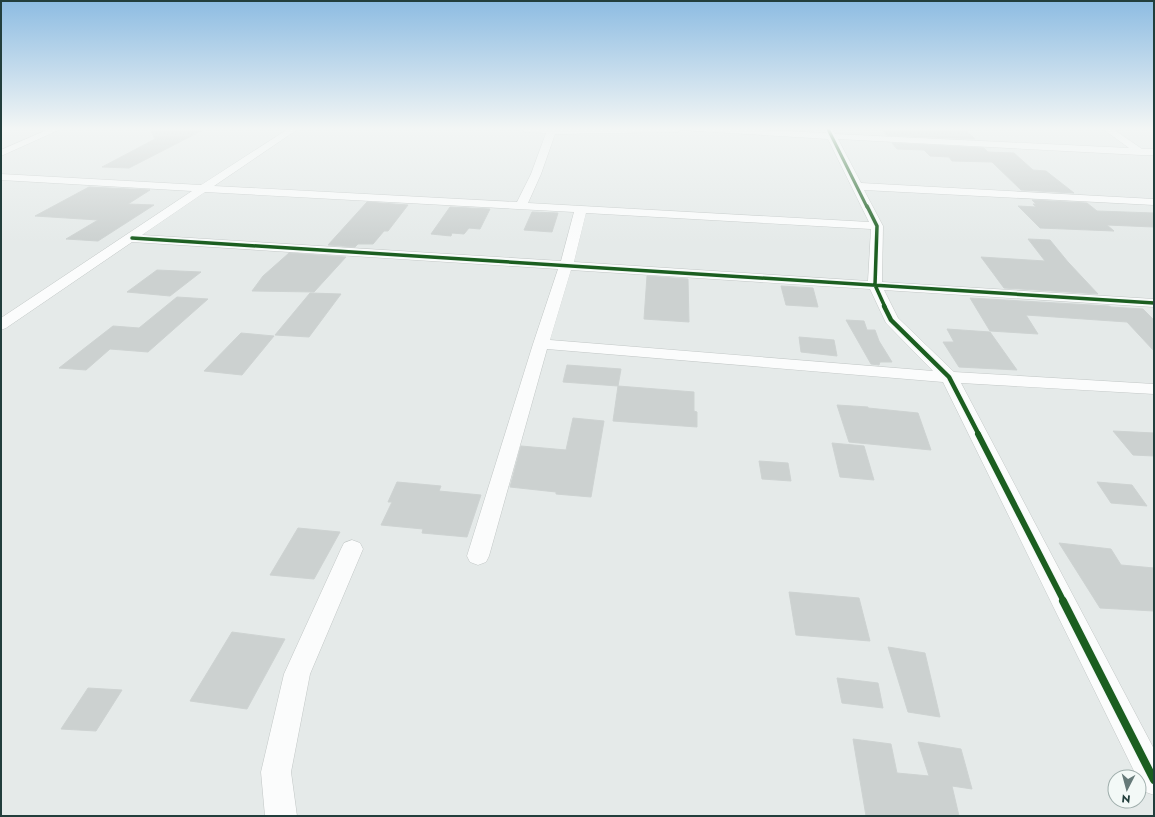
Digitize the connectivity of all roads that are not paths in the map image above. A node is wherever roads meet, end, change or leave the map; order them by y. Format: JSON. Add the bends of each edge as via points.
{"nodes":[{"id":1,"x":236,"y":167,"type":"edge"},
{"id":2,"x":538,"y":167,"type":"edge"},
{"id":3,"x":847,"y":167,"type":"edge"},
{"id":4,"x":1,"y":177,"type":"edge"},
{"id":5,"x":857,"y":186,"type":"junction"},
{"id":6,"x":202,"y":189,"type":"junction"},
{"id":7,"x":1154,"y":202,"type":"edge"},
{"id":8,"x":521,"y":206,"type":"junction"},
{"id":9,"x":581,"y":209,"type":"junction"},
{"id":10,"x":877,"y":226,"type":"junction"},
{"id":11,"x":132,"y":238,"type":"junction"},
{"id":12,"x":566,"y":266,"type":"junction"},
{"id":13,"x":875,"y":285,"type":"junction"},
{"id":14,"x":1154,"y":303,"type":"edge"},
{"id":15,"x":1,"y":325,"type":"edge"},
{"id":16,"x":541,"y":344,"type":"junction"},
{"id":17,"x":949,"y":377,"type":"junction"},
{"id":18,"x":1154,"y":389,"type":"edge"},
{"id":19,"x":352,"y":549,"type":"dead end"},
{"id":20,"x":478,"y":556,"type":"dead end"},
{"id":21,"x":1154,"y":780,"type":"edge"},
{"id":22,"x":281,"y":816,"type":"edge"}],
"edges":[{"from":1,"to":6,"type":"street"},
{"from":2,"to":8,"type":"street"},
{"from":3,"to":5,"type":"street"},
{"from":4,"to":6,"type":"street"},
{"from":5,"to":7,"type":"street"},
{"from":5,"to":10,"type":"street"},
{"from":6,"to":8,"type":"street"},
{"from":6,"to":11,"type":"street"},
{"from":8,"to":9,"type":"street"},
{"from":9,"to":10,"type":"street"},
{"from":9,"to":12,"type":"street"},
{"from":10,"to":13,"type":"street"},
{"from":11,"to":12,"type":"street"},
{"from":11,"to":15,"type":"street"},
{"from":12,"to":13,"type":"street"},
{"from":12,"to":16,"type":"street"},
{"from":13,"to":14,"type":"street"},
{"from":13,"to":17,"type":"street","via":[[892,320]]},
{"from":16,"to":17,"type":"street"},
{"from":16,"to":20,"type":"street"},
{"from":17,"to":18,"type":"street"},
{"from":17,"to":21,"type":"street"},
{"from":19,"to":22,"type":"street","via":[[297,674],[276,772]]}]}
